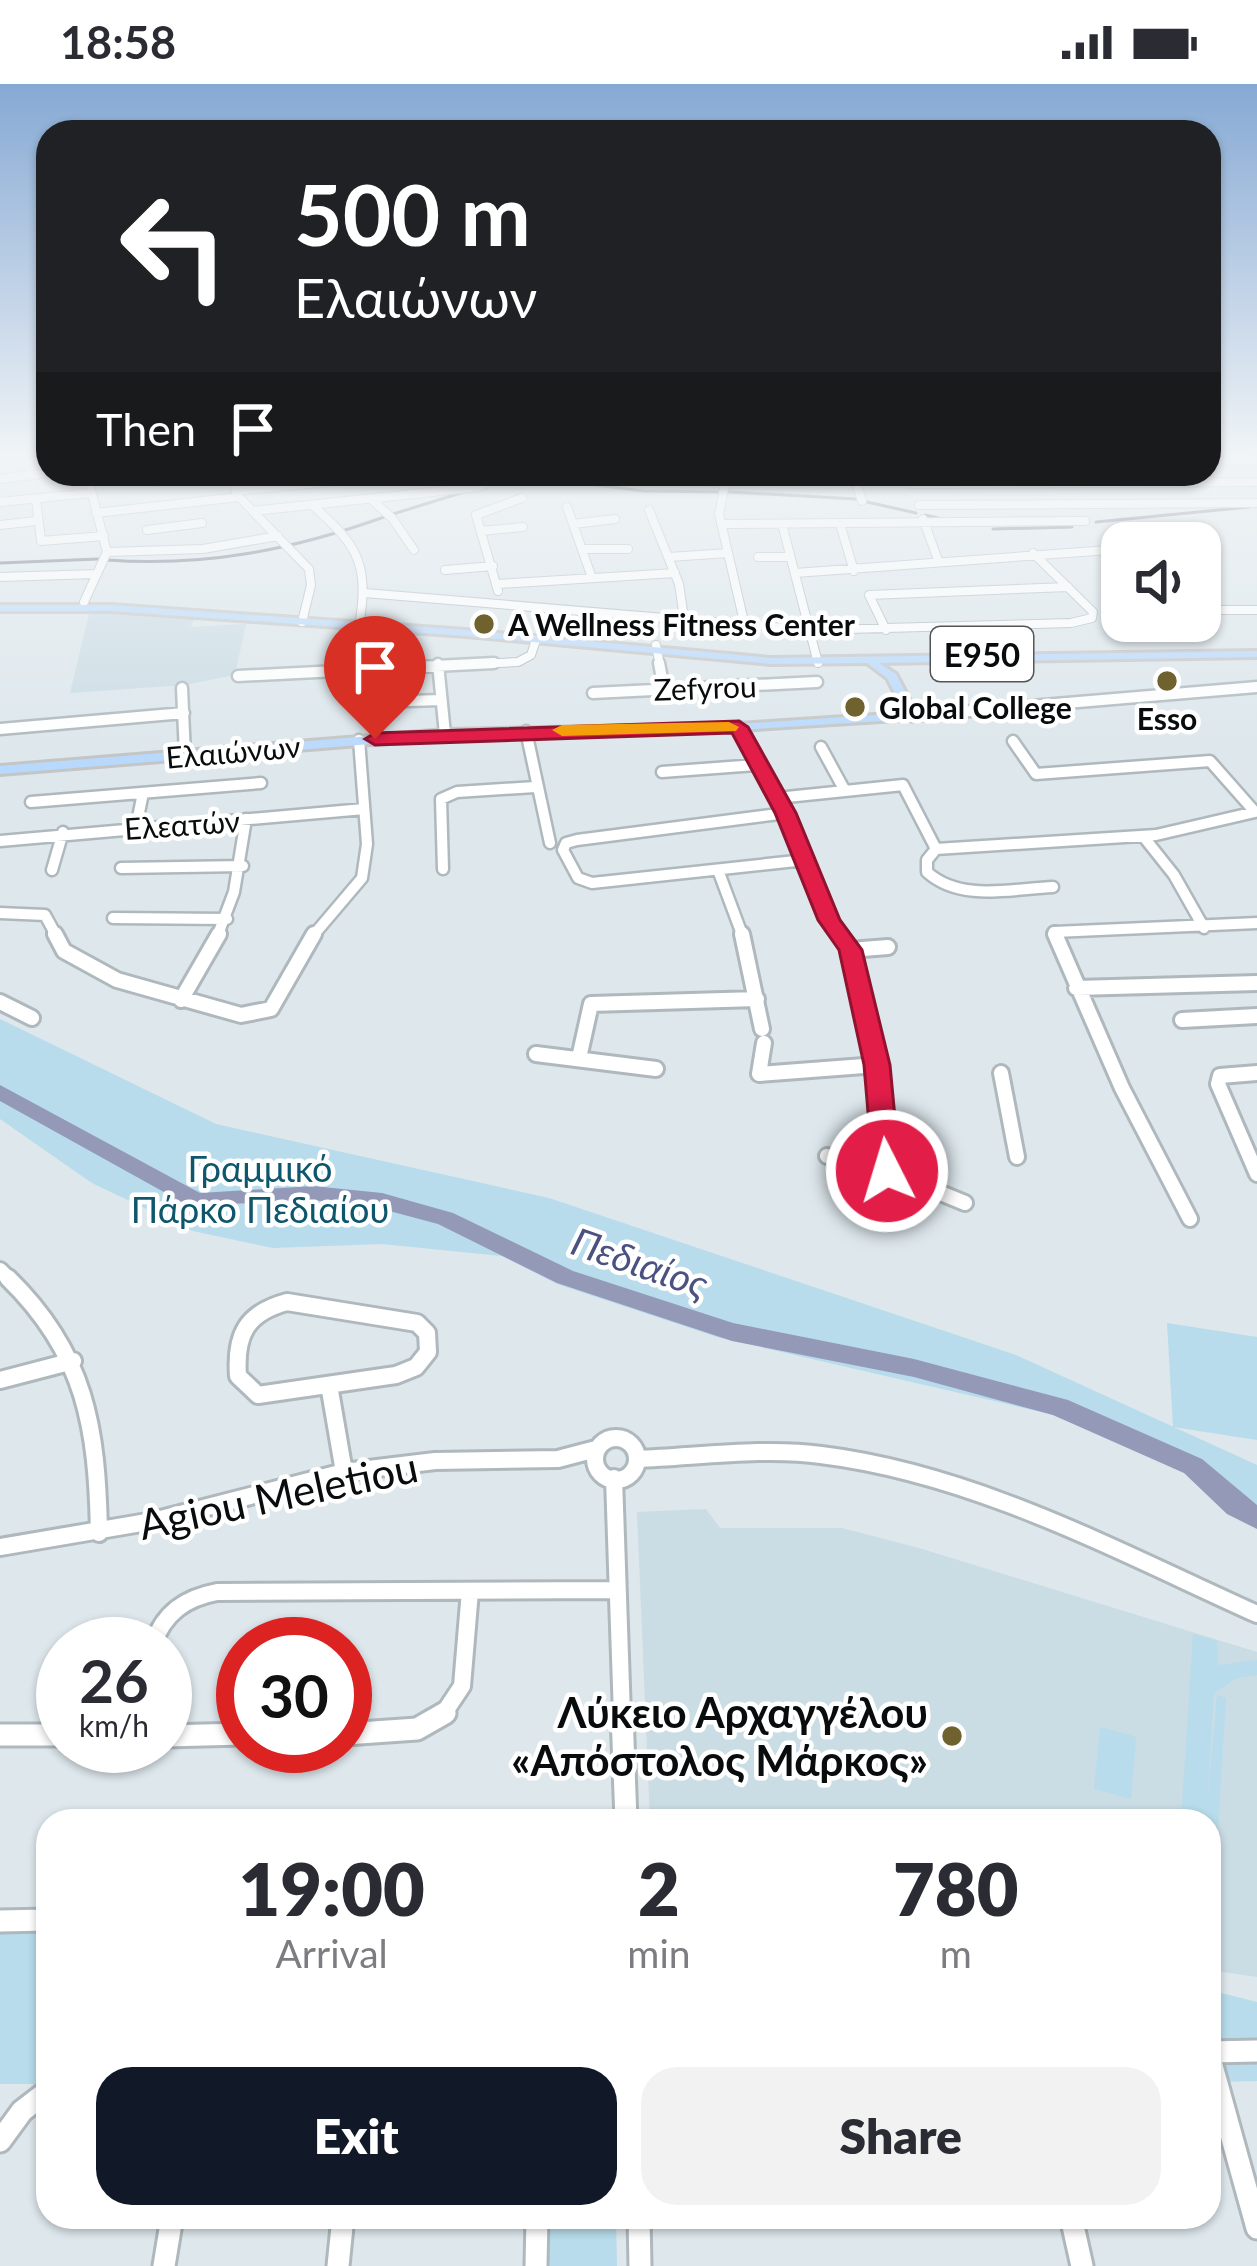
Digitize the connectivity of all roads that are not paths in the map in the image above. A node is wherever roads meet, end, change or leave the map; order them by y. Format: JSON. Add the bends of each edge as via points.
{"nodes":[{"id":1,"x":107,"y":552,"type":"edge"},
{"id":2,"x":294,"y":553,"type":"edge"},
{"id":3,"x":358,"y":553,"type":"edge"},
{"id":4,"x":488,"y":553,"type":"edge"},
{"id":5,"x":583,"y":553,"type":"edge"},
{"id":6,"x":668,"y":553,"type":"edge"},
{"id":7,"x":728,"y":553,"type":"joint"},
{"id":8,"x":789,"y":553,"type":"edge"},
{"id":9,"x":849,"y":553,"type":"edge"},
{"id":10,"x":935,"y":553,"type":"edge"},
{"id":11,"x":1033,"y":553,"type":"junction"},
{"id":12,"x":1037,"y":553,"type":"edge"},
{"id":13,"x":669,"y":556,"type":"junction"},
{"id":14,"x":758,"y":557,"type":"dead end"},
{"id":15,"x":790,"y":557,"type":"junction"},
{"id":16,"x":938,"y":560,"type":"junction"},
{"id":17,"x":493,"y":566,"type":"junction"},
{"id":18,"x":445,"y":570,"type":"dead end"},
{"id":19,"x":854,"y":571,"type":"junction"},
{"id":20,"x":675,"y":572,"type":"junction"},
{"id":21,"x":795,"y":573,"type":"junction"},
{"id":22,"x":97,"y":574,"type":"junction"},
{"id":23,"x":0,"y":578,"type":"edge"},
{"id":24,"x":592,"y":578,"type":"junction"},
{"id":25,"x":499,"y":584,"type":"junction"},
{"id":26,"x":1068,"y":587,"type":"junction"},
{"id":27,"x":365,"y":593,"type":"junction"},
{"id":28,"x":84,"y":602,"type":"junction"},
{"id":29,"x":497,"y":602,"type":"junction"},
{"id":30,"x":0,"y":606,"type":"edge"},
{"id":31,"x":1221,"y":610,"type":"edge"},
{"id":32,"x":1257,"y":610,"type":"edge"},
{"id":33,"x":684,"y":618,"type":"junction"},
{"id":34,"x":303,"y":619,"type":"junction"},
{"id":35,"x":360,"y":620,"type":"junction"},
{"id":36,"x":745,"y":626,"type":"junction"},
{"id":37,"x":810,"y":630,"type":"junction"},
{"id":38,"x":886,"y":630,"type":"junction"},
{"id":39,"x":536,"y":640,"type":"junction"},
{"id":40,"x":656,"y":648,"type":"junction"},
{"id":41,"x":1257,"y":652,"type":"edge"},
{"id":42,"x":1150,"y":655,"type":"junction"},
{"id":43,"x":817,"y":660,"type":"junction"},
{"id":44,"x":871,"y":662,"type":"junction"},
{"id":45,"x":902,"y":662,"type":"junction"},
{"id":46,"x":438,"y":664,"type":"junction"},
{"id":47,"x":238,"y":676,"type":"dead end"},
{"id":48,"x":892,"y":676,"type":"junction"},
{"id":49,"x":817,"y":682,"type":"dead end"},
{"id":50,"x":1257,"y":687,"type":"edge"},
{"id":51,"x":182,"y":688,"type":"dead end"},
{"id":52,"x":664,"y":688,"type":"junction"},
{"id":53,"x":593,"y":693,"type":"dead end"},
{"id":54,"x":441,"y":700,"type":"junction"},
{"id":55,"x":373,"y":702,"type":"dead end"},
{"id":56,"x":184,"y":713,"type":"junction"},
{"id":57,"x":912,"y":716,"type":"junction"},
{"id":58,"x":739,"y":727,"type":"junction"},
{"id":59,"x":0,"y":729,"type":"edge"},
{"id":60,"x":526,"y":731,"type":"junction"},
{"id":61,"x":446,"y":734,"type":"junction"},
{"id":62,"x":358,"y":740,"type":"junction"},
{"id":63,"x":1013,"y":741,"type":"dead end"},
{"id":64,"x":821,"y":747,"type":"dead end"},
{"id":65,"x":184,"y":754,"type":"junction"},
{"id":66,"x":756,"y":765,"type":"junction"},
{"id":67,"x":0,"y":770,"type":"edge"},
{"id":68,"x":662,"y":772,"type":"dead end"},
{"id":69,"x":261,"y":783,"type":"dead end"},
{"id":70,"x":535,"y":787,"type":"junction"},
{"id":71,"x":845,"y":791,"type":"junction"},
{"id":72,"x":143,"y":793,"type":"junction"},
{"id":73,"x":777,"y":798,"type":"junction"},
{"id":74,"x":31,"y":802,"type":"dead end"},
{"id":75,"x":364,"y":809,"type":"junction"},
{"id":76,"x":786,"y":813,"type":"junction"},
{"id":77,"x":246,"y":819,"type":"junction"},
{"id":78,"x":136,"y":827,"type":"junction"},
{"id":79,"x":63,"y":832,"type":"junction"},
{"id":80,"x":1143,"y":836,"type":"junction"},
{"id":81,"x":0,"y":841,"type":"edge"},
{"id":82,"x":550,"y":843,"type":"dead end"},
{"id":83,"x":936,"y":849,"type":"junction"},
{"id":84,"x":805,"y":860,"type":"junction"},
{"id":85,"x":243,"y":866,"type":"junction"},
{"id":86,"x":121,"y":868,"type":"dead end"},
{"id":87,"x":443,"y":869,"type":"dead end"},
{"id":88,"x":52,"y":870,"type":"dead end"},
{"id":89,"x":718,"y":870,"type":"junction"},
{"id":90,"x":1053,"y":886,"type":"dead end"},
{"id":91,"x":0,"y":913,"type":"edge"},
{"id":92,"x":112,"y":917,"type":"dead end"},
{"id":93,"x":227,"y":919,"type":"junction"},
{"id":94,"x":1257,"y":923,"type":"edge"},
{"id":95,"x":1204,"y":928,"type":"junction"},
{"id":96,"x":888,"y":947,"type":"dead end"},
{"id":97,"x":850,"y":950,"type":"junction"},
{"id":98,"x":1257,"y":983,"type":"edge"},
{"id":99,"x":1076,"y":988,"type":"junction"},
{"id":100,"x":758,"y":999,"type":"junction"},
{"id":101,"x":181,"y":1000,"type":"junction"},
{"id":102,"x":0,"y":1002,"type":"edge"},
{"id":103,"x":1257,"y":1016,"type":"edge"},
{"id":104,"x":32,"y":1018,"type":"dead end"},
{"id":105,"x":1182,"y":1019,"type":"dead end"},
{"id":106,"x":536,"y":1054,"type":"dead end"},
{"id":107,"x":579,"y":1058,"type":"junction"},
{"id":108,"x":877,"y":1065,"type":"junction"},
{"id":109,"x":656,"y":1069,"type":"dead end"},
{"id":110,"x":1000,"y":1073,"type":"dead end"},
{"id":111,"x":1257,"y":1073,"type":"edge"},
{"id":112,"x":826,"y":1156,"type":"dead end"},
{"id":113,"x":1016,"y":1157,"type":"dead end"},
{"id":114,"x":887,"y":1171,"type":"junction"},
{"id":115,"x":1257,"y":1174,"type":"edge"},
{"id":116,"x":965,"y":1203,"type":"dead end"},
{"id":117,"x":1190,"y":1219,"type":"dead end"},
{"id":118,"x":0,"y":1270,"type":"edge"},
{"id":119,"x":73,"y":1361,"type":"junction"},
{"id":120,"x":0,"y":1380,"type":"edge"},
{"id":121,"x":329,"y":1385,"type":"junction"},
{"id":122,"x":596,"y":1449,"type":"junction"},
{"id":123,"x":559,"y":1459,"type":"junction"},
{"id":124,"x":638,"y":1459,"type":"junction"},
{"id":125,"x":344,"y":1472,"type":"junction"},
{"id":126,"x":606,"y":1474,"type":"junction"},
{"id":127,"x":99,"y":1533,"type":"junction"},
{"id":128,"x":0,"y":1547,"type":"edge"},
{"id":129,"x":615,"y":1590,"type":"junction"},
{"id":130,"x":470,"y":1591,"type":"junction"},
{"id":131,"x":1257,"y":1614,"type":"edge"},
{"id":132,"x":166,"y":1617,"type":"edge"},
{"id":133,"x":372,"y":1734,"type":"edge"},
{"id":134,"x":0,"y":1735,"type":"edge"},
{"id":135,"x":36,"y":1735,"type":"edge"},
{"id":136,"x":625,"y":1809,"type":"edge"},
{"id":137,"x":36,"y":1920,"type":"edge"},
{"id":138,"x":0,"y":1921,"type":"edge"},
{"id":139,"x":1257,"y":2050,"type":"edge"},
{"id":140,"x":1221,"y":2052,"type":"edge"},
{"id":141,"x":1221,"y":2097,"type":"edge"},
{"id":142,"x":36,"y":2100,"type":"edge"},
{"id":143,"x":0,"y":2140,"type":"edge"},
{"id":144,"x":1257,"y":2228,"type":"edge"},
{"id":145,"x":170,"y":2229,"type":"edge"},
{"id":146,"x":342,"y":2229,"type":"edge"},
{"id":147,"x":537,"y":2229,"type":"edge"},
{"id":148,"x":639,"y":2229,"type":"edge"},
{"id":149,"x":1074,"y":2229,"type":"edge"},
{"id":150,"x":164,"y":2266,"type":"edge"},
{"id":151,"x":338,"y":2266,"type":"edge"},
{"id":152,"x":536,"y":2266,"type":"edge"},
{"id":153,"x":640,"y":2266,"type":"edge"},
{"id":154,"x":1082,"y":2266,"type":"edge"}],
"edges":[{"from":1,"to":22,"type":"street"},
{"from":2,"to":34,"type":"street","via":[[311,574]]},
{"from":3,"to":27,"type":"street"},
{"from":4,"to":17,"type":"street"},
{"from":5,"to":24,"type":"street"},
{"from":6,"to":13,"type":"street"},
{"from":7,"to":13,"type":"street"},
{"from":7,"to":36,"type":"street"},
{"from":8,"to":15,"type":"street"},
{"from":9,"to":19,"type":"street"},
{"from":10,"to":16,"type":"street"},
{"from":11,"to":12,"type":"street"},
{"from":11,"to":16,"type":"street"},
{"from":11,"to":26,"type":"street"},
{"from":13,"to":20,"type":"street"},
{"from":14,"to":15,"type":"street"},
{"from":15,"to":21,"type":"street"},
{"from":16,"to":19,"type":"street"},
{"from":17,"to":18,"type":"street"},
{"from":17,"to":25,"type":"street"},
{"from":19,"to":21,"type":"street"},
{"from":20,"to":24,"type":"street"},
{"from":20,"to":33,"type":"street"},
{"from":21,"to":37,"type":"street"},
{"from":22,"to":23,"type":"street"},
{"from":22,"to":28,"type":"street"},
{"from":24,"to":25,"type":"street"},
{"from":25,"to":29,"type":"street"},
{"from":26,"to":38,"type":"street","via":[[869,595]]},
{"from":26,"to":38,"type":"street","via":[[1093,617]]},
{"from":27,"to":29,"type":"street"},
{"from":27,"to":35,"type":"street"},
{"from":28,"to":30,"type":"main road","number":"E950"},
{"from":28,"to":34,"type":"main road","number":"E950"},
{"from":29,"to":33,"type":"street"},
{"from":30,"to":34,"type":"main road","number":"E950"},
{"from":31,"to":32,"type":"street"},
{"from":33,"to":36,"type":"street"},
{"from":34,"to":35,"type":"main road","number":"E950"},
{"from":34,"to":39,"type":"main road","number":"E950"},
{"from":35,"to":40,"type":"main road","number":"E950"},
{"from":36,"to":37,"type":"street"},
{"from":37,"to":38,"type":"street"},
{"from":37,"to":43,"type":"street"},
{"from":39,"to":40,"type":"main road","number":"E950"},
{"from":39,"to":46,"type":"street","via":[[518,662]]},
{"from":40,"to":43,"type":"main road","number":"E950"},
{"from":40,"to":52,"type":"street"},
{"from":41,"to":42,"type":"main road","number":"E950"},
{"from":42,"to":43,"type":"main road","number":"E950"},
{"from":42,"to":45,"type":"main road","number":"E950"},
{"from":43,"to":44,"type":"main road","number":"E950"},
{"from":44,"to":45,"type":"main road","number":"E950"},
{"from":44,"to":48,"type":"main road"},
{"from":45,"to":48,"type":"main road"},
{"from":46,"to":47,"type":"street"},
{"from":46,"to":54,"type":"street"},
{"from":48,"to":57,"type":"main road"},
{"from":49,"to":52,"type":"street","name":"Zefyrou"},
{"from":50,"to":57,"type":"street","name":"Ελαιώνων"},
{"from":51,"to":56,"type":"street"},
{"from":52,"to":53,"type":"street","name":"Zefyrou"},
{"from":54,"to":55,"type":"street"},
{"from":54,"to":61,"type":"street"},
{"from":56,"to":59,"type":"street"},
{"from":56,"to":65,"type":"street"},
{"from":57,"to":58,"type":"main road","name":"Ελαιώνων"},
{"from":58,"to":60,"type":"main road","name":"Ελαιώνων"},
{"from":58,"to":66,"type":"street"},
{"from":60,"to":61,"type":"main road","name":"Ελαιώνων"},
{"from":60,"to":70,"type":"street"},
{"from":61,"to":62,"type":"main road","name":"Ελαιώνων"},
{"from":62,"to":65,"type":"main road","name":"Ελαιώνων"},
{"from":62,"to":75,"type":"street"},
{"from":63,"to":80,"type":"street","via":[[1036,773],[1210,761],[1255,812]]},
{"from":64,"to":71,"type":"street"},
{"from":65,"to":67,"type":"main road","name":"Ελαιώνων"},
{"from":66,"to":68,"type":"street"},
{"from":66,"to":73,"type":"street"},
{"from":69,"to":72,"type":"street"},
{"from":70,"to":82,"type":"street"},
{"from":70,"to":87,"type":"street","via":[[441,799]]},
{"from":71,"to":73,"type":"street"},
{"from":71,"to":83,"type":"street","via":[[903,785]]},
{"from":72,"to":74,"type":"street"},
{"from":72,"to":78,"type":"street"},
{"from":73,"to":76,"type":"street"},
{"from":75,"to":77,"type":"street","name":"Ελεατών"},
{"from":75,"to":101,"type":"street","via":[[362,878],[319,925],[276,1005],[249,1016]]},
{"from":76,"to":84,"type":"street"},
{"from":76,"to":89,"type":"street","via":[[566,843],[562,850],[586,882]]},
{"from":77,"to":78,"type":"street","name":"Ελεατών"},
{"from":77,"to":85,"type":"street"},
{"from":78,"to":79,"type":"street","name":"Ελεατών"},
{"from":79,"to":81,"type":"street","name":"Ελεατών"},
{"from":79,"to":88,"type":"street"},
{"from":80,"to":83,"type":"street"},
{"from":80,"to":95,"type":"street"},
{"from":83,"to":90,"type":"street","via":[[927,872],[948,888]]},
{"from":84,"to":89,"type":"street"},
{"from":84,"to":97,"type":"street"},
{"from":85,"to":86,"type":"street"},
{"from":85,"to":93,"type":"street"},
{"from":89,"to":100,"type":"street"},
{"from":91,"to":101,"type":"street","via":[[44,915],[64,951],[117,980]]},
{"from":92,"to":93,"type":"street"},
{"from":93,"to":101,"type":"street"},
{"from":94,"to":95,"type":"street"},
{"from":95,"to":99,"type":"street","via":[[1054,932]]},
{"from":96,"to":97,"type":"street"},
{"from":97,"to":108,"type":"street"},
{"from":98,"to":99,"type":"street"},
{"from":99,"to":117,"type":"street"},
{"from":100,"to":107,"type":"street","via":[[591,1004]]},
{"from":100,"to":108,"type":"street","via":[[760,1074]]},
{"from":102,"to":104,"type":"street"},
{"from":103,"to":105,"type":"street"},
{"from":106,"to":107,"type":"street"},
{"from":107,"to":109,"type":"street"},
{"from":108,"to":114,"type":"street"},
{"from":110,"to":113,"type":"street"},
{"from":111,"to":115,"type":"street","via":[[1229,1073],[1218,1084]]},
{"from":112,"to":114,"type":"street"},
{"from":114,"to":116,"type":"street"},
{"from":118,"to":119,"type":"street","via":[[43,1311]]},
{"from":119,"to":120,"type":"street"},
{"from":119,"to":127,"type":"street","via":[[95,1430]]},
{"from":121,"to":121,"type":"street","via":[[410,1370],[428,1352],[427,1333],[407,1320],[287,1302],[240,1328],[234,1348],[249,1392]]},
{"from":121,"to":125,"type":"street"},
{"from":122,"to":123,"type":"street","name":"Agiou Meletiou"},
{"from":122,"to":124,"type":"street","via":[[622,1441]]},
{"from":122,"to":126,"type":"street","via":[[593,1458]]},
{"from":123,"to":125,"type":"street","name":"Agiou Meletiou"},
{"from":123,"to":126,"type":"street","name":"Agiou Meletiou"},
{"from":124,"to":126,"type":"street","via":[[631,1473]]},
{"from":124,"to":131,"type":"street","via":[[818,1454],[884,1468],[1009,1503]]},
{"from":125,"to":127,"type":"street","name":"Agiou Meletiou"},
{"from":126,"to":129,"type":"street"},
{"from":127,"to":128,"type":"street","name":"Agiou Meletiou"},
{"from":129,"to":130,"type":"street"},
{"from":129,"to":136,"type":"street"},
{"from":130,"to":132,"type":"street","via":[[207,1593]]},
{"from":130,"to":133,"type":"street","via":[[466,1673],[450,1712],[406,1734]]},
{"from":134,"to":135,"type":"street"},
{"from":137,"to":138,"type":"street"},
{"from":139,"to":140,"type":"street"},
{"from":141,"to":144,"type":"street"},
{"from":142,"to":143,"type":"street"},
{"from":145,"to":150,"type":"street"},
{"from":146,"to":151,"type":"street"},
{"from":147,"to":152,"type":"street"},
{"from":148,"to":153,"type":"street"},
{"from":149,"to":154,"type":"street"}]}
